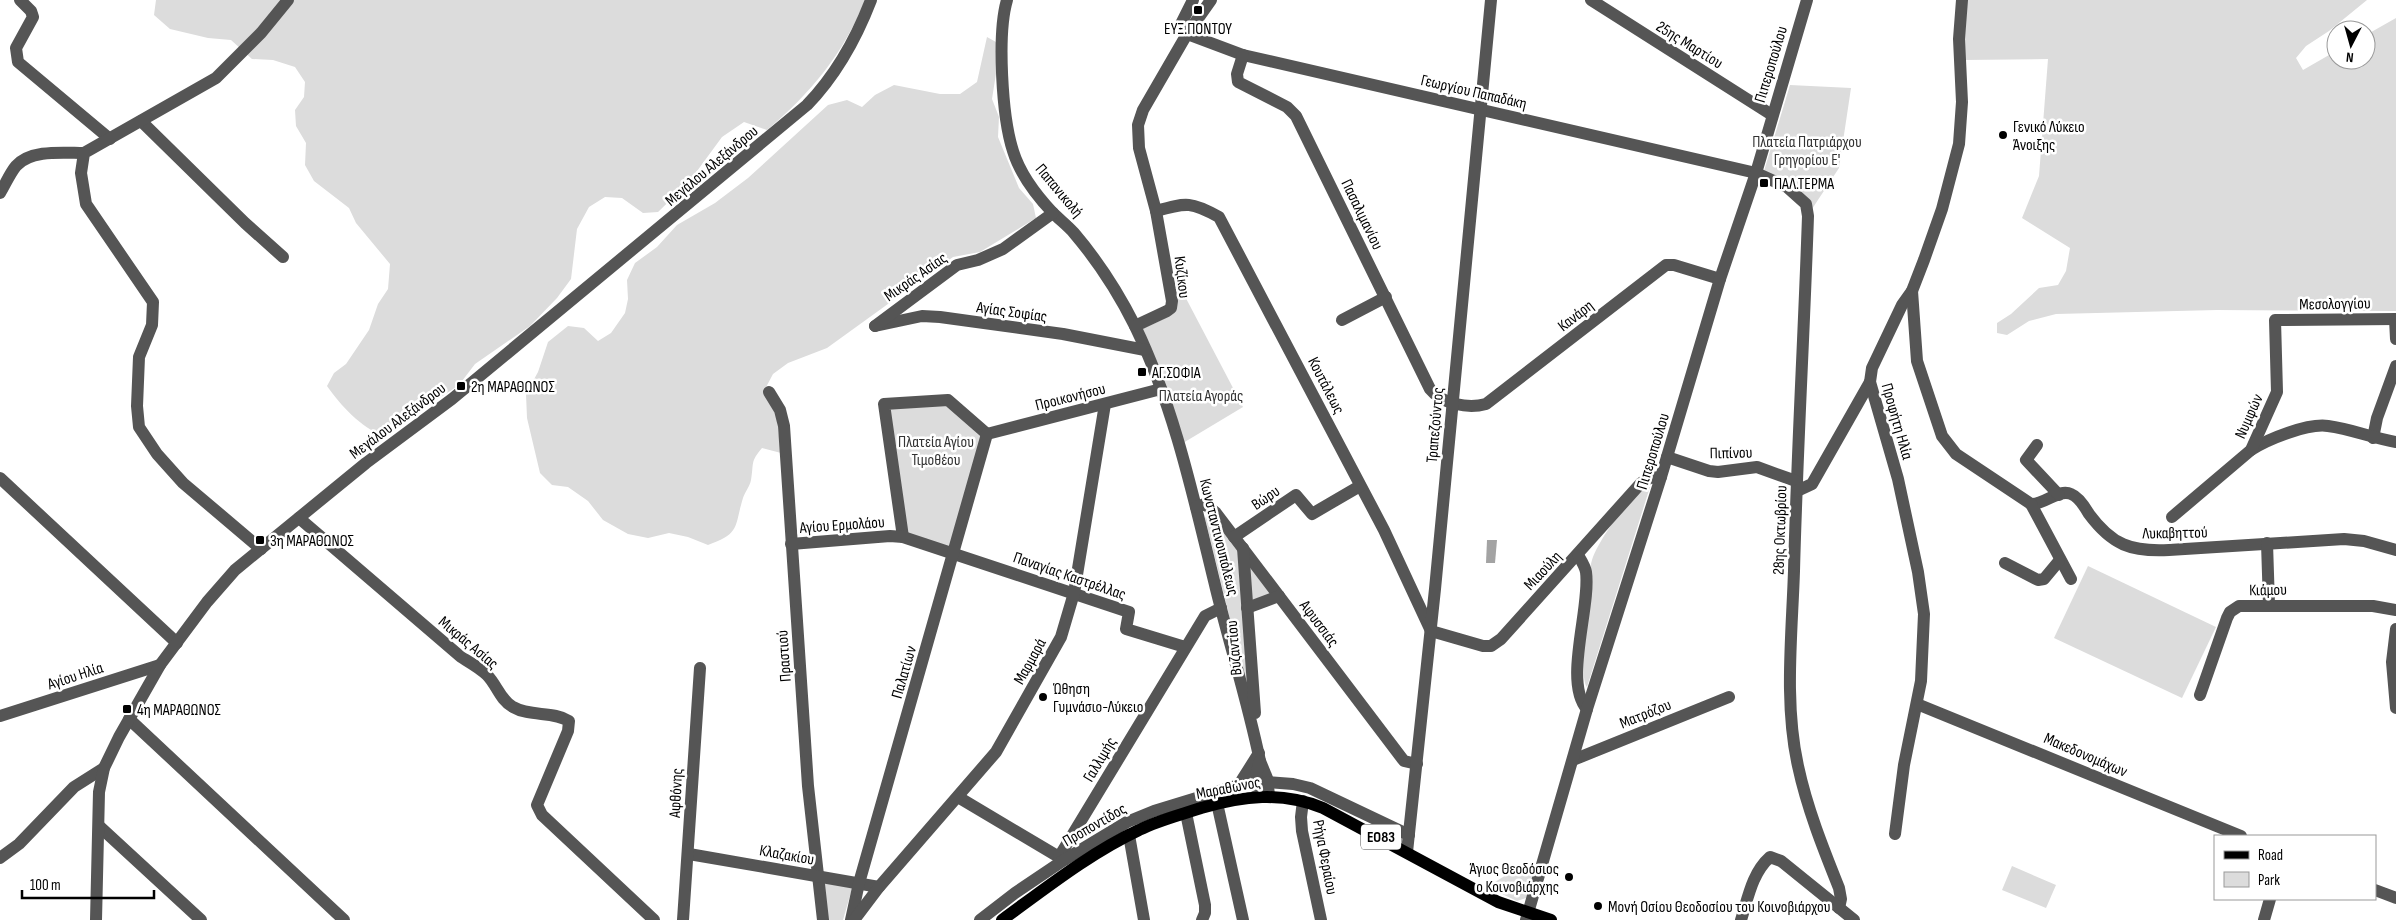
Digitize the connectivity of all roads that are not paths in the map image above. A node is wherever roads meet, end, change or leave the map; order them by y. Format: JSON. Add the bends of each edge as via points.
{"nodes":[{"id":1,"x":20,"y":0,"type":"edge"},
{"id":2,"x":871,"y":0,"type":"edge"},
{"id":3,"x":1007,"y":0,"type":"edge"},
{"id":4,"x":1193,"y":0,"type":"edge"},
{"id":5,"x":1211,"y":0,"type":"edge"},
{"id":6,"x":1491,"y":0,"type":"edge"},
{"id":7,"x":1591,"y":0,"type":"edge"},
{"id":8,"x":1807,"y":0,"type":"edge"},
{"id":9,"x":1962,"y":0,"type":"edge"},
{"id":10,"x":286,"y":1,"type":"edge"},
{"id":11,"x":1187,"y":34,"type":"junction"},
{"id":12,"x":1243,"y":55,"type":"junction"},
{"id":13,"x":1479,"y":109,"type":"junction"},
{"id":14,"x":1772,"y":115,"type":"junction"},
{"id":15,"x":141,"y":121,"type":"junction"},
{"id":16,"x":110,"y":139,"type":"junction"},
{"id":17,"x":84,"y":153,"type":"junction"},
{"id":18,"x":1756,"y":174,"type":"junction"},
{"id":19,"x":0,"y":193,"type":"edge"},
{"id":20,"x":1156,"y":211,"type":"junction"},
{"id":21,"x":1053,"y":213,"type":"junction"},
{"id":22,"x":283,"y":258,"type":"dead end"},
{"id":23,"x":1720,"y":280,"type":"junction"},
{"id":24,"x":1912,"y":291,"type":"junction"},
{"id":25,"x":1386,"y":297,"type":"junction"},
{"id":26,"x":2396,"y":319,"type":"edge"},
{"id":27,"x":1342,"y":320,"type":"dead end"},
{"id":28,"x":2275,"y":320,"type":"joint"},
{"id":29,"x":875,"y":326,"type":"joint"},
{"id":30,"x":1135,"y":326,"type":"junction"},
{"id":31,"x":2396,"y":339,"type":"edge"},
{"id":32,"x":1145,"y":350,"type":"junction"},
{"id":33,"x":2396,"y":366,"type":"edge"},
{"id":34,"x":1870,"y":382,"type":"junction"},
{"id":35,"x":1161,"y":389,"type":"junction"},
{"id":36,"x":769,"y":392,"type":"dead end"},
{"id":37,"x":1452,"y":403,"type":"junction"},
{"id":38,"x":1105,"y":404,"type":"junction"},
{"id":39,"x":987,"y":434,"type":"junction"},
{"id":40,"x":2373,"y":438,"type":"junction"},
{"id":41,"x":2396,"y":442,"type":"edge"},
{"id":42,"x":2037,"y":445,"type":"dead end"},
{"id":43,"x":2251,"y":450,"type":"junction"},
{"id":44,"x":1667,"y":457,"type":"junction"},
{"id":45,"x":1661,"y":477,"type":"junction"},
{"id":46,"x":0,"y":478,"type":"edge"},
{"id":47,"x":1360,"y":486,"type":"junction"},
{"id":48,"x":1797,"y":486,"type":"junction"},
{"id":49,"x":2059,"y":495,"type":"junction"},
{"id":50,"x":2031,"y":504,"type":"junction"},
{"id":51,"x":1196,"y":507,"type":"junction"},
{"id":52,"x":2172,"y":517,"type":"dead end"},
{"id":53,"x":299,"y":518,"type":"junction"},
{"id":54,"x":903,"y":537,"type":"junction"},
{"id":55,"x":1234,"y":537,"type":"junction"},
{"id":56,"x":2267,"y":543,"type":"junction"},
{"id":57,"x":791,"y":544,"type":"junction"},
{"id":58,"x":1243,"y":548,"type":"junction"},
{"id":59,"x":261,"y":549,"type":"junction"},
{"id":60,"x":2396,"y":550,"type":"edge"},
{"id":61,"x":954,"y":553,"type":"junction"},
{"id":62,"x":1578,"y":555,"type":"junction"},
{"id":63,"x":2059,"y":561,"type":"junction"},
{"id":64,"x":2005,"y":563,"type":"dead end"},
{"id":65,"x":2071,"y":579,"type":"dead end"},
{"id":66,"x":1435,"y":589,"type":"junction"},
{"id":67,"x":1413,"y":590,"type":"junction"},
{"id":68,"x":1074,"y":593,"type":"junction"},
{"id":69,"x":1279,"y":596,"type":"junction"},
{"id":70,"x":2269,"y":605,"type":"junction"},
{"id":71,"x":1221,"y":608,"type":"junction"},
{"id":72,"x":1247,"y":608,"type":"junction"},
{"id":73,"x":2396,"y":610,"type":"edge"},
{"id":74,"x":2396,"y":629,"type":"edge"},
{"id":75,"x":1431,"y":631,"type":"junction"},
{"id":76,"x":177,"y":643,"type":"junction"},
{"id":77,"x":1185,"y":647,"type":"junction"},
{"id":78,"x":160,"y":665,"type":"junction"},
{"id":79,"x":700,"y":668,"type":"dead end"},
{"id":80,"x":2200,"y":695,"type":"dead end"},
{"id":81,"x":1729,"y":696,"type":"dead end"},
{"id":82,"x":1917,"y":704,"type":"junction"},
{"id":83,"x":2396,"y":708,"type":"edge"},
{"id":84,"x":1587,"y":709,"type":"junction"},
{"id":85,"x":0,"y":716,"type":"edge"},
{"id":86,"x":129,"y":719,"type":"junction"},
{"id":87,"x":1258,"y":753,"type":"junction"},
{"id":88,"x":1573,"y":760,"type":"junction"},
{"id":89,"x":1417,"y":764,"type":"junction"},
{"id":90,"x":104,"y":768,"type":"junction"},
{"id":91,"x":1268,"y":782,"type":"junction"},
{"id":92,"x":1239,"y":785,"type":"junction"},
{"id":93,"x":1263,"y":796,"type":"junction"},
{"id":94,"x":958,"y":797,"type":"junction"},
{"id":95,"x":1303,"y":801,"type":"junction"},
{"id":96,"x":1220,"y":803,"type":"junction"},
{"id":97,"x":1186,"y":813,"type":"junction"},
{"id":98,"x":99,"y":826,"type":"junction"},
{"id":99,"x":1895,"y":834,"type":"dead end"},
{"id":100,"x":1129,"y":835,"type":"junction"},
{"id":101,"x":1409,"y":835,"type":"junction"},
{"id":102,"x":2239,"y":835,"type":"edge"},
{"id":103,"x":1407,"y":852,"type":"junction"},
{"id":104,"x":688,"y":854,"type":"junction"},
{"id":105,"x":0,"y":858,"type":"edge"},
{"id":106,"x":1062,"y":858,"type":"junction"},
{"id":107,"x":817,"y":875,"type":"junction"},
{"id":108,"x":860,"y":884,"type":"junction"},
{"id":109,"x":879,"y":887,"type":"junction"},
{"id":110,"x":2376,"y":890,"type":"edge"},
{"id":111,"x":2396,"y":898,"type":"edge"},
{"id":112,"x":2270,"y":900,"type":"edge"},
{"id":113,"x":1839,"y":908,"type":"junction"},
{"id":114,"x":1527,"y":916,"type":"edge"},
{"id":115,"x":96,"y":920,"type":"edge"},
{"id":116,"x":201,"y":920,"type":"edge"},
{"id":117,"x":344,"y":920,"type":"edge"},
{"id":118,"x":654,"y":920,"type":"edge"},
{"id":119,"x":683,"y":920,"type":"edge"},
{"id":120,"x":823,"y":920,"type":"edge"},
{"id":121,"x":853,"y":920,"type":"edge"},
{"id":122,"x":980,"y":920,"type":"edge"},
{"id":123,"x":1002,"y":920,"type":"edge"},
{"id":124,"x":1144,"y":920,"type":"edge"},
{"id":125,"x":1202,"y":920,"type":"edge"},
{"id":126,"x":1244,"y":920,"type":"edge"},
{"id":127,"x":1321,"y":920,"type":"edge"},
{"id":128,"x":1551,"y":920,"type":"edge"},
{"id":129,"x":1741,"y":920,"type":"edge"},
{"id":130,"x":1854,"y":920,"type":"edge"},
{"id":131,"x":2264,"y":920,"type":"edge"}],
"edges":[{"from":1,"to":16,"type":"street","via":[[33,17],[16,48],[18,62]]},
{"from":2,"to":53,"type":"street","name":"Μεγάλου Αλεξάνδρου","via":[[841,62],[807,105],[452,399]]},
{"from":3,"to":21,"type":"street","name":"Παπανικολή","via":[[1003,49],[1008,128],[1013,152],[1020,168]]},
{"from":4,"to":11,"type":"street","via":[[1181,24]]},
{"from":5,"to":11,"type":"street"},
{"from":6,"to":13,"type":"street","name":"Τραπεζούντος"},
{"from":7,"to":14,"type":"street","name":"25ης Μαρτίου"},
{"from":8,"to":14,"type":"street","name":"Πιπεροπούλου"},
{"from":9,"to":24,"type":"street","name":"Προφήτη Ηλία","via":[[1958,39],[1962,102],[1959,144],[1942,209]]},
{"from":10,"to":15,"type":"street","via":[[216,78]]},
{"from":11,"to":12,"type":"street","name":"Γεωργίου Παπαδάκη"},
{"from":11,"to":20,"type":"street","via":[[1138,124],[1139,148]]},
{"from":12,"to":13,"type":"street","name":"Γεωργίου Παπαδάκη"},
{"from":12,"to":25,"type":"street","name":"Πασαλιμανίου","via":[[1238,82],[1287,107],[1296,116]]},
{"from":13,"to":18,"type":"street","name":"Γεωργίου Παπαδάκη"},
{"from":13,"to":37,"type":"street","name":"Τραπεζούντος"},
{"from":14,"to":18,"type":"street","name":"Πιπεροπούλου"},
{"from":15,"to":16,"type":"street"},
{"from":15,"to":22,"type":"street"},
{"from":16,"to":17,"type":"street"},
{"from":17,"to":19,"type":"street","via":[[28,158],[16,166]]},
{"from":17,"to":59,"type":"street","via":[[81,173],[86,204],[153,302],[152,325],[139,357],[139,427],[157,454],[183,483]]},
{"from":18,"to":23,"type":"street","name":"Πιπεροπούλου"},
{"from":18,"to":48,"type":"street","name":"28ης Οκτωβρίου","via":[[1787,187],[1806,204],[1808,216]]},
{"from":20,"to":30,"type":"street","name":"Κυζίκου","via":[[1171,308]]},
{"from":20,"to":47,"type":"street","name":"Κουτάλεως","via":[[1181,203],[1199,206],[1220,217]]},
{"from":21,"to":29,"type":"street","name":"Μικράς Ασίας","via":[[1003,249],[957,265]]},
{"from":21,"to":30,"type":"street","name":"Παπανικολή","via":[[1076,236]]},
{"from":23,"to":37,"type":"street","name":"Κανάρη","via":[[1666,265],[1486,404]]},
{"from":23,"to":44,"type":"street","name":"Πιπεροπούλου"},
{"from":24,"to":34,"type":"street","name":"Προφήτη Ηλία","via":[[1872,368]]},
{"from":24,"to":50,"type":"street","via":[[1916,360],[1942,436],[1956,454]]},
{"from":25,"to":27,"type":"street"},
{"from":25,"to":37,"type":"street","name":"Πασαλιμανίου","via":[[1430,389],[1435,396]]},
{"from":26,"to":28,"type":"street","name":"Μεσολογγίου"},
{"from":26,"to":31,"type":"street"},
{"from":28,"to":43,"type":"street","name":"Νυμφών","via":[[2276,392]]},
{"from":29,"to":32,"type":"street","name":"Αγίας Σοφίας","via":[[922,316],[940,317],[1063,334]]},
{"from":30,"to":32,"type":"street","name":"Κωνσταντινουπόλεως"},
{"from":32,"to":35,"type":"street","name":"Κωνσταντινουπόλεως"},
{"from":33,"to":40,"type":"street"},
{"from":34,"to":48,"type":"street","via":[[1812,484]]},
{"from":34,"to":82,"type":"street","name":"Προφήτη Ηλία","via":[[1898,479],[1921,590],[1924,631]]},
{"from":35,"to":38,"type":"street","name":"Προικονήσου"},
{"from":35,"to":51,"type":"street","name":"Κωνσταντινουπόλεως"},
{"from":36,"to":57,"type":"street","name":"Πραστιού","via":[[784,421]]},
{"from":37,"to":66,"type":"street","name":"Τραπεζούντος"},
{"from":38,"to":39,"type":"street","name":"Προικονήσου"},
{"from":38,"to":68,"type":"street","name":"Μαρμαρά"},
{"from":39,"to":54,"type":"street","via":[[948,400],[884,404]]},
{"from":39,"to":61,"type":"street","name":"Παλατίων"},
{"from":40,"to":41,"type":"street"},
{"from":40,"to":43,"type":"street","via":[[2322,426],[2278,436]]},
{"from":42,"to":49,"type":"street","via":[[2026,460]]},
{"from":43,"to":52,"type":"street","name":"Νυμφών"},
{"from":44,"to":45,"type":"street","name":"Πιπεροπούλου"},
{"from":44,"to":48,"type":"street","name":"Πιπίνου","via":[[1718,472],[1757,467]]},
{"from":45,"to":62,"type":"street","name":"Μιαούλη","via":[[1641,483]]},
{"from":45,"to":84,"type":"street","name":"Πιπεροπούλου"},
{"from":46,"to":76,"type":"street"},
{"from":47,"to":55,"type":"street","name":"Βώρυ","via":[[1312,514],[1296,496]]},
{"from":47,"to":67,"type":"street","name":"Κουτάλεως"},
{"from":48,"to":113,"type":"street","name":"28ης Οκτωβρίου","via":[[1791,650],[1797,765],[1811,816],[1839,888],[1842,899]]},
{"from":49,"to":50,"type":"street","via":[[2037,505]]},
{"from":49,"to":56,"type":"street","name":"Λυκαβηττού","via":[[2071,494],[2109,536],[2134,549],[2169,550]]},
{"from":50,"to":63,"type":"street"},
{"from":51,"to":55,"type":"street","name":"Αφυσσιάς","via":[[1205,504]]},
{"from":51,"to":71,"type":"street","name":"Κωνσταντινουπόλεως"},
{"from":53,"to":59,"type":"street","name":"Μεγάλου Αλεξάνδρου"},
{"from":53,"to":118,"type":"street","name":"Μικράς Ασίας","via":[[461,657],[487,675],[501,697],[514,708],[561,716],[569,721],[568,731],[538,805],[542,815]]},
{"from":54,"to":57,"type":"street","name":"Αγίου Ερμολάου"},
{"from":54,"to":61,"type":"street","name":"Αγίου Ερμολάου"},
{"from":55,"to":58,"type":"street","name":"Αφυσσιάς"},
{"from":56,"to":60,"type":"street","name":"Λυκαβηττού","via":[[2344,538]]},
{"from":56,"to":70,"type":"street"},
{"from":57,"to":107,"type":"street","name":"Πραστιού"},
{"from":58,"to":69,"type":"street","name":"Αφυσσιάς"},
{"from":58,"to":72,"type":"street","name":"Βυζαντίου"},
{"from":59,"to":76,"type":"street","name":"Μεγάλου Αλεξάνδρου","via":[[212,596]]},
{"from":61,"to":68,"type":"street","name":"Παναγίας Καστρέλλας"},
{"from":61,"to":108,"type":"street","name":"Παλατίων"},
{"from":62,"to":75,"type":"street","name":"Μιαούλη","via":[[1491,646]]},
{"from":62,"to":84,"type":"street","via":[[1586,570],[1578,686],[1580,699]]},
{"from":63,"to":64,"type":"street","via":[[2044,579],[2038,580]]},
{"from":63,"to":65,"type":"street"},
{"from":66,"to":67,"type":"street"},
{"from":66,"to":75,"type":"street","name":"Τραπεζούντος"},
{"from":67,"to":75,"type":"street","name":"Κουτάλεως"},
{"from":68,"to":77,"type":"street","name":"Παναγίας Καστρέλλας","via":[[1129,612],[1126,629]]},
{"from":68,"to":94,"type":"street","name":"Μαρμαρά","via":[[1061,637],[996,752]]},
{"from":69,"to":72,"type":"street"},
{"from":69,"to":89,"type":"street","name":"Αφυσσιάς","via":[[1404,761]]},
{"from":70,"to":73,"type":"street","name":"Κιάμου","via":[[2378,606]]},
{"from":70,"to":80,"type":"street","name":"Κιάμου","via":[[2239,606],[2230,612]]},
{"from":71,"to":77,"type":"street","name":"Γαλλιμής","via":[[1205,616]]},
{"from":71,"to":87,"type":"street","name":"Κωνσταντινουπόλεως"},
{"from":72,"to":87,"type":"street","name":"Βυζαντίου"},
{"from":74,"to":83,"type":"street","via":[[2392,662]]},
{"from":75,"to":89,"type":"street","name":"Τραπεζούντος"},
{"from":76,"to":78,"type":"street","name":"Μεγάλου Αλεξάνδρου"},
{"from":77,"to":106,"type":"street","name":"Γαλλιμής"},
{"from":78,"to":85,"type":"street","name":"Αγίου Ηλία"},
{"from":78,"to":86,"type":"street","name":"Μεγάλου Αλεξάνδρου"},
{"from":79,"to":104,"type":"street","name":"Αφθόνης"},
{"from":81,"to":88,"type":"street","name":"Ματρόζου"},
{"from":82,"to":99,"type":"street","name":"Προφήτη Ηλία","via":[[1904,765]]},
{"from":82,"to":102,"type":"street","name":"Μακεδονομάχων"},
{"from":84,"to":88,"type":"street","name":"Πιπεροπούλου"},
{"from":86,"to":90,"type":"street","name":"Μεγάλου Αλεξάνδρου"},
{"from":86,"to":117,"type":"street"},
{"from":87,"to":91,"type":"street","name":"Κωνσταντινουπόλεως"},
{"from":87,"to":92,"type":"street"},
{"from":87,"to":93,"type":"street","name":"Κωνσταντινουπόλεως","via":[[1256,774]]},
{"from":88,"to":114,"type":"street","name":"Πιπεροπούλου"},
{"from":89,"to":101,"type":"street","name":"Τραπεζούντος"},
{"from":90,"to":98,"type":"street","name":"Μεγάλου Αλεξάνδρου","via":[[99,792]]},
{"from":90,"to":105,"type":"street","via":[[74,787],[19,844]]},
{"from":91,"to":93,"type":"street","name":"Κωνσταντινουπόλεως"},
{"from":91,"to":101,"type":"street","via":[[1310,788]]},
{"from":92,"to":96,"type":"street"},
{"from":92,"to":106,"type":"street","name":"Προποντίδος","via":[[1127,822]]},
{"from":93,"to":95,"type":"main road","name":"Μαραθώνος","number":"ΕΟ83"},
{"from":93,"to":96,"type":"main road","name":"Μαραθώνος","number":"ΕΟ83"},
{"from":94,"to":106,"type":"street"},
{"from":94,"to":109,"type":"street","name":"Μαρμαρά"},
{"from":95,"to":103,"type":"main road","name":"Μαραθώνος","number":"ΕΟ83","via":[[1332,812]]},
{"from":95,"to":127,"type":"street","name":"Ρήγα Φεραίου","via":[[1302,831]]},
{"from":96,"to":97,"type":"main road","name":"Μαραθώνος","number":"ΕΟ83"},
{"from":96,"to":126,"type":"street"},
{"from":97,"to":100,"type":"main road","name":"Μαραθώνος","number":"ΕΟ83"},
{"from":97,"to":125,"type":"street","via":[[1205,905]]},
{"from":98,"to":115,"type":"street","name":"Μεγάλου Αλεξάνδρου"},
{"from":98,"to":116,"type":"street"},
{"from":100,"to":123,"type":"main road","name":"Μαραθώνος","number":"ΕΟ83"},
{"from":100,"to":124,"type":"street"},
{"from":101,"to":103,"type":"street","name":"Τραπεζούντος"},
{"from":103,"to":114,"type":"main road","name":"Μαραθώνος","number":"ΕΟ83"},
{"from":104,"to":107,"type":"street","name":"Κλαζακίου"},
{"from":104,"to":119,"type":"street","name":"Αφθόνης"},
{"from":106,"to":122,"type":"street","name":"Προποντίδος"},
{"from":107,"to":108,"type":"street","name":"Κλαζακίου"},
{"from":107,"to":120,"type":"street","name":"Πραστιού"},
{"from":108,"to":109,"type":"street","name":"Κλαζακίου"},
{"from":108,"to":121,"type":"street","name":"Παλατίων"},
{"from":109,"to":121,"type":"street","name":"Μαρμαρά"},
{"from":110,"to":111,"type":"street"},
{"from":112,"to":131,"type":"street"},
{"from":113,"to":129,"type":"street","via":[[1781,861],[1770,856],[1760,865]]},
{"from":113,"to":130,"type":"street"},
{"from":114,"to":128,"type":"main road","name":"Μαραθώνος","number":"ΕΟ83"}]}
